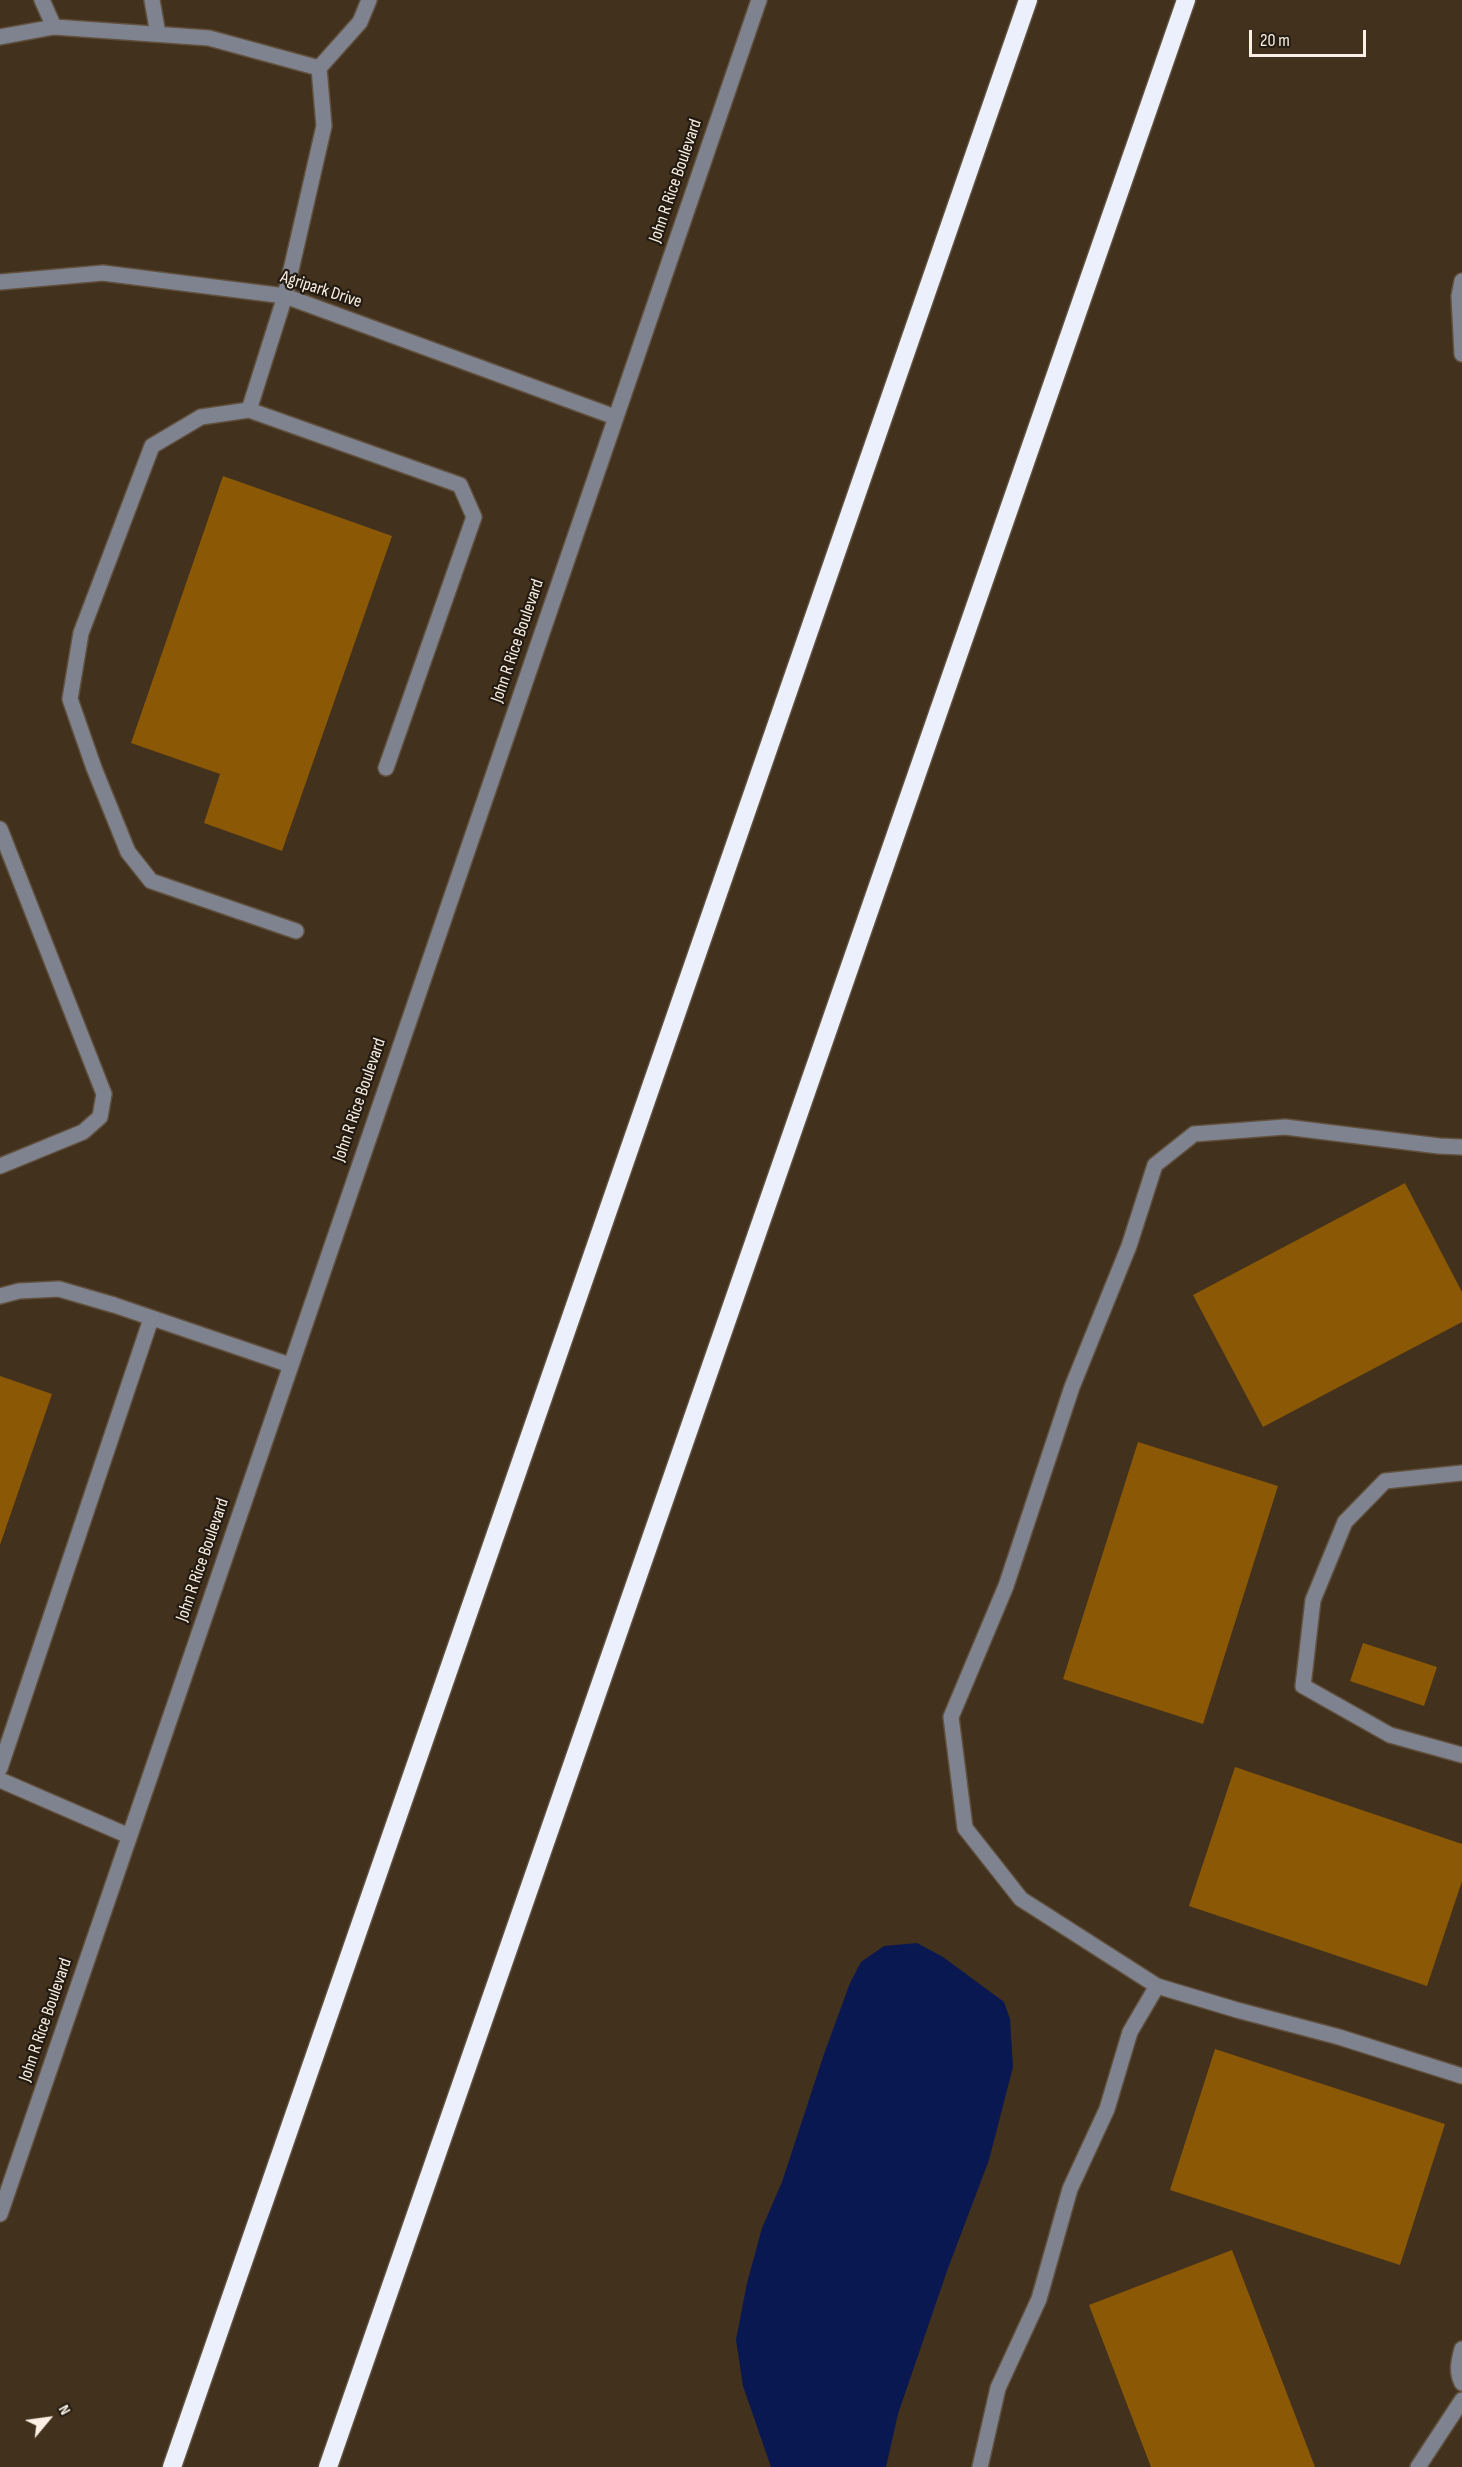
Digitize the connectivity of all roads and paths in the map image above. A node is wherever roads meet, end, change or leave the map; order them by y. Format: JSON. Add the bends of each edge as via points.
{"nodes":[{"id":1,"x":42,"y":0,"type":"edge"},
{"id":2,"x":152,"y":0,"type":"edge"},
{"id":3,"x":369,"y":0,"type":"edge"},
{"id":4,"x":759,"y":0,"type":"edge"},
{"id":5,"x":1028,"y":0,"type":"edge"},
{"id":6,"x":1186,"y":0,"type":"edge"},
{"id":7,"x":54,"y":27,"type":"junction"},
{"id":8,"x":158,"y":34,"type":"junction"},
{"id":9,"x":0,"y":37,"type":"edge"},
{"id":10,"x":319,"y":68,"type":"junction"},
{"id":11,"x":1462,"y":281,"type":"edge"},
{"id":12,"x":0,"y":282,"type":"edge"},
{"id":13,"x":285,"y":296,"type":"junction"},
{"id":14,"x":1462,"y":354,"type":"edge"},
{"id":15,"x":249,"y":410,"type":"junction"},
{"id":16,"x":615,"y":417,"type":"junction"},
{"id":17,"x":386,"y":768,"type":"dead end"},
{"id":18,"x":0,"y":829,"type":"edge"},
{"id":19,"x":296,"y":931,"type":"dead end"},
{"id":20,"x":1462,"y":1147,"type":"edge"},
{"id":21,"x":0,"y":1166,"type":"edge"},
{"id":22,"x":0,"y":1296,"type":"edge"},
{"id":23,"x":151,"y":1319,"type":"junction"},
{"id":24,"x":290,"y":1365,"type":"junction"},
{"id":25,"x":1462,"y":1473,"type":"edge"},
{"id":26,"x":1462,"y":1755,"type":"edge"},
{"id":27,"x":0,"y":1768,"type":"edge"},
{"id":28,"x":0,"y":1779,"type":"edge"},
{"id":29,"x":129,"y":1836,"type":"junction"},
{"id":30,"x":1157,"y":1986,"type":"junction"},
{"id":31,"x":1462,"y":2076,"type":"edge"},
{"id":32,"x":0,"y":2214,"type":"edge"},
{"id":33,"x":1462,"y":2349,"type":"edge"},
{"id":34,"x":1462,"y":2383,"type":"edge"},
{"id":35,"x":1462,"y":2400,"type":"edge"},
{"id":36,"x":172,"y":2467,"type":"edge"},
{"id":37,"x":328,"y":2467,"type":"edge"},
{"id":38,"x":980,"y":2467,"type":"edge"},
{"id":39,"x":1418,"y":2467,"type":"edge"}],
"edges":[{"from":1,"to":7,"type":"street"},
{"from":2,"to":8,"type":"street"},
{"from":3,"to":10,"type":"street","via":[[360,22]]},
{"from":4,"to":16,"type":"street","name":"John R Rice Boulevard"},
{"from":5,"to":36,"type":"highway"},
{"from":6,"to":37,"type":"highway"},
{"from":7,"to":8,"type":"street"},
{"from":7,"to":9,"type":"street"},
{"from":8,"to":10,"type":"street","via":[[209,38]]},
{"from":10,"to":13,"type":"street","via":[[324,126]]},
{"from":11,"to":14,"type":"street"},
{"from":12,"to":13,"type":"street","name":"Agripark Drive","via":[[102,273]]},
{"from":13,"to":15,"type":"street"},
{"from":13,"to":16,"type":"street","name":"Agripark Drive"},
{"from":15,"to":17,"type":"street","via":[[460,485],[474,517]]},
{"from":15,"to":19,"type":"street","via":[[201,417],[152,446],[81,633],[70,699],[128,852],[151,881]]},
{"from":16,"to":24,"type":"street","name":"John R Rice Boulevard"},
{"from":18,"to":21,"type":"street","via":[[104,1094],[100,1117],[83,1132]]},
{"from":20,"to":30,"type":"street","via":[[1285,1127],[1194,1134],[1155,1165],[1129,1246],[1072,1388],[1006,1586],[951,1717],[965,1828],[1021,1899]]},
{"from":22,"to":23,"type":"street","via":[[59,1289]]},
{"from":23,"to":24,"type":"street"},
{"from":23,"to":27,"type":"street"},
{"from":24,"to":29,"type":"street","name":"John R Rice Boulevard"},
{"from":25,"to":26,"type":"street","via":[[1384,1481],[1345,1522],[1313,1600],[1303,1686],[1390,1735]]},
{"from":28,"to":29,"type":"street"},
{"from":29,"to":32,"type":"street","name":"John R Rice Boulevard"},
{"from":30,"to":31,"type":"street"},
{"from":30,"to":38,"type":"street","via":[[1130,2032],[1107,2109],[1070,2189],[1039,2299],[998,2388]]},
{"from":33,"to":34,"type":"street","via":[[1458,2362]]},
{"from":35,"to":39,"type":"street"}]}
